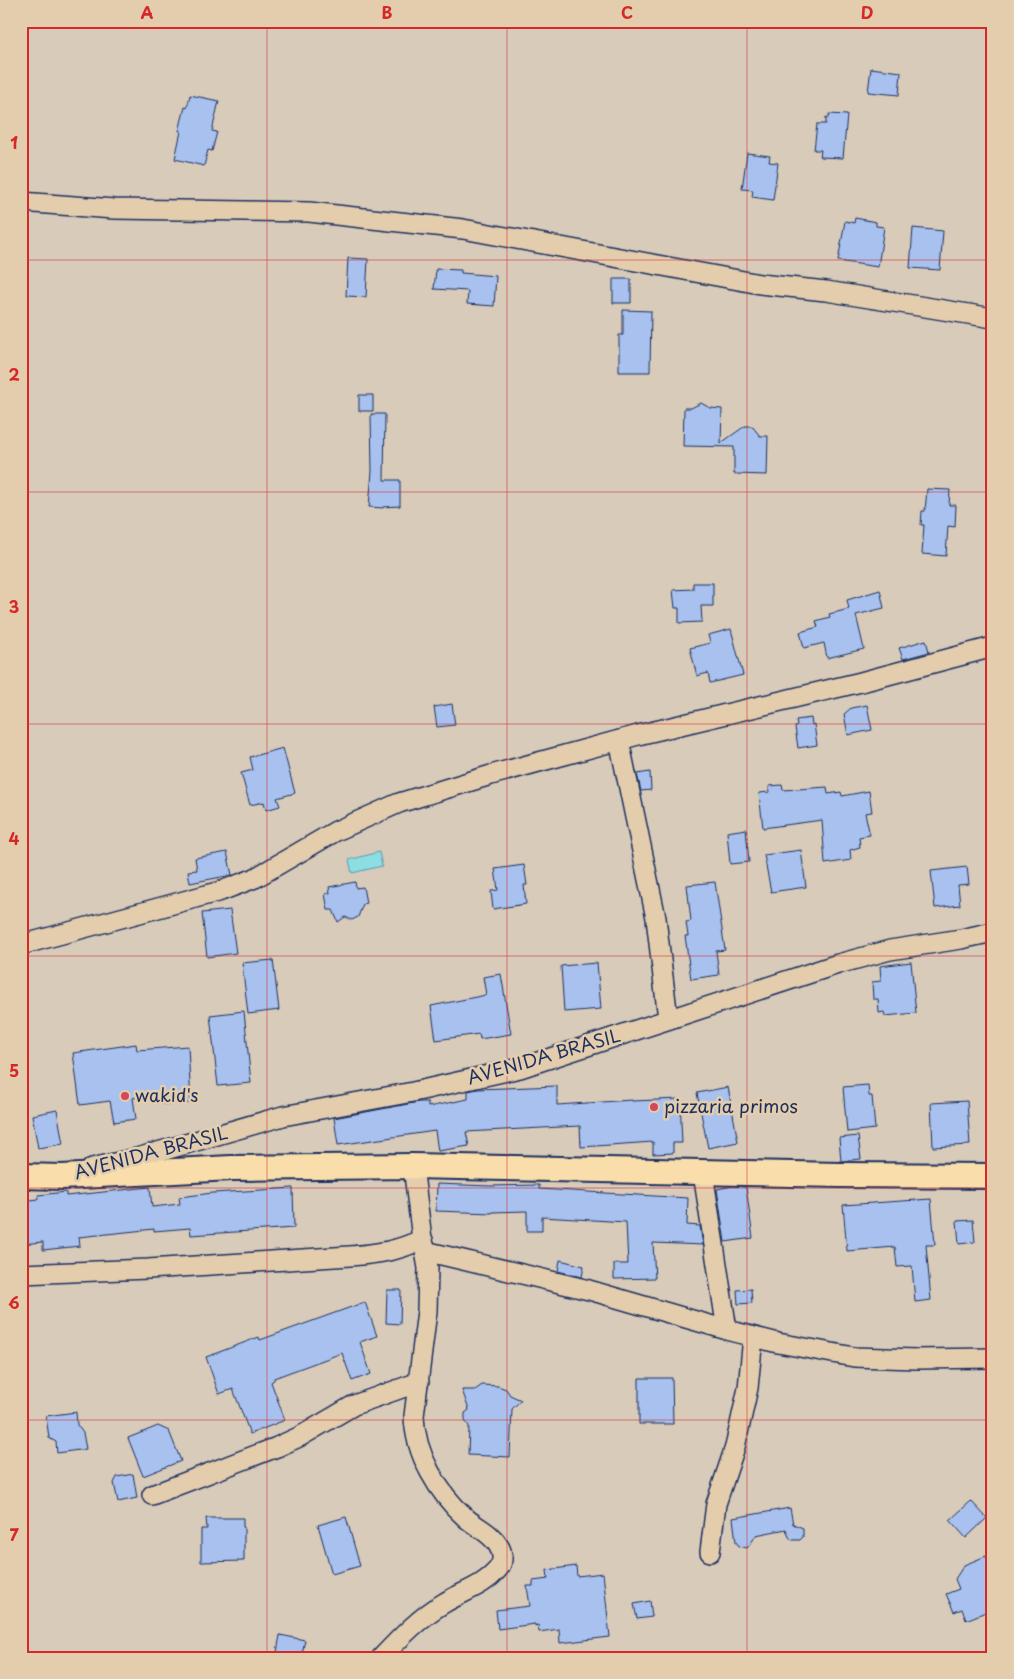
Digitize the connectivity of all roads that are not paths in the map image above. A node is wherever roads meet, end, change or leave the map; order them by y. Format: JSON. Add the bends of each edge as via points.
{"nodes":[{"id":1,"x":21,"y":202,"type":"edge"},
{"id":2,"x":993,"y":318,"type":"edge"},
{"id":3,"x":993,"y":648,"type":"edge"},
{"id":4,"x":619,"y":740,"type":"junction"},
{"id":5,"x":993,"y":932,"type":"edge"},
{"id":6,"x":21,"y":945,"type":"edge"},
{"id":7,"x":668,"y":1019,"type":"junction"},
{"id":8,"x":413,"y":1166,"type":"junction"},
{"id":9,"x":703,"y":1173,"type":"junction"},
{"id":10,"x":21,"y":1176,"type":"edge"},
{"id":11,"x":993,"y":1176,"type":"edge"},
{"id":12,"x":62,"y":1177,"type":"junction"},
{"id":13,"x":424,"y":1245,"type":"junction"},
{"id":14,"x":21,"y":1274,"type":"edge"},
{"id":15,"x":727,"y":1330,"type":"junction"},
{"id":16,"x":753,"y":1337,"type":"junction"},
{"id":17,"x":993,"y":1358,"type":"edge"},
{"id":18,"x":420,"y":1382,"type":"junction"},
{"id":19,"x":152,"y":1494,"type":"dead end"},
{"id":20,"x":710,"y":1552,"type":"dead end"},
{"id":21,"x":381,"y":1658,"type":"edge"}],
"edges":[{"from":1,"to":2,"type":"street","via":[[123,209],[309,212],[463,228],[760,284],[826,291]]},
{"from":3,"to":4,"type":"street"},
{"from":4,"to":6,"type":"street","via":[[398,803],[336,831],[255,878],[220,891]]},
{"from":4,"to":7,"type":"street","via":[[656,918]]},
{"from":5,"to":7,"type":"street","name":"AVENIDA BRASIL","via":[[890,950]]},
{"from":7,"to":12,"type":"street","name":"AVENIDA BRASIL","via":[[520,1068],[283,1116]]},
{"from":8,"to":9,"type":"main road"},
{"from":8,"to":12,"type":"main road","via":[[231,1168]]},
{"from":8,"to":13,"type":"street"},
{"from":9,"to":11,"type":"main road"},
{"from":9,"to":15,"type":"street"},
{"from":10,"to":12,"type":"main road"},
{"from":13,"to":14,"type":"street","via":[[410,1245],[380,1253]]},
{"from":13,"to":15,"type":"street"},
{"from":13,"to":18,"type":"street","via":[[428,1268],[427,1311]]},
{"from":15,"to":16,"type":"street"},
{"from":16,"to":17,"type":"street","via":[[854,1357],[916,1360]]},
{"from":16,"to":20,"type":"street","via":[[748,1388],[735,1447],[716,1504]]},
{"from":18,"to":19,"type":"street","via":[[354,1405],[277,1447]]},
{"from":18,"to":21,"type":"street","via":[[414,1416],[421,1451],[451,1503],[498,1544],[502,1559],[500,1568],[493,1574],[422,1617]]}]}
